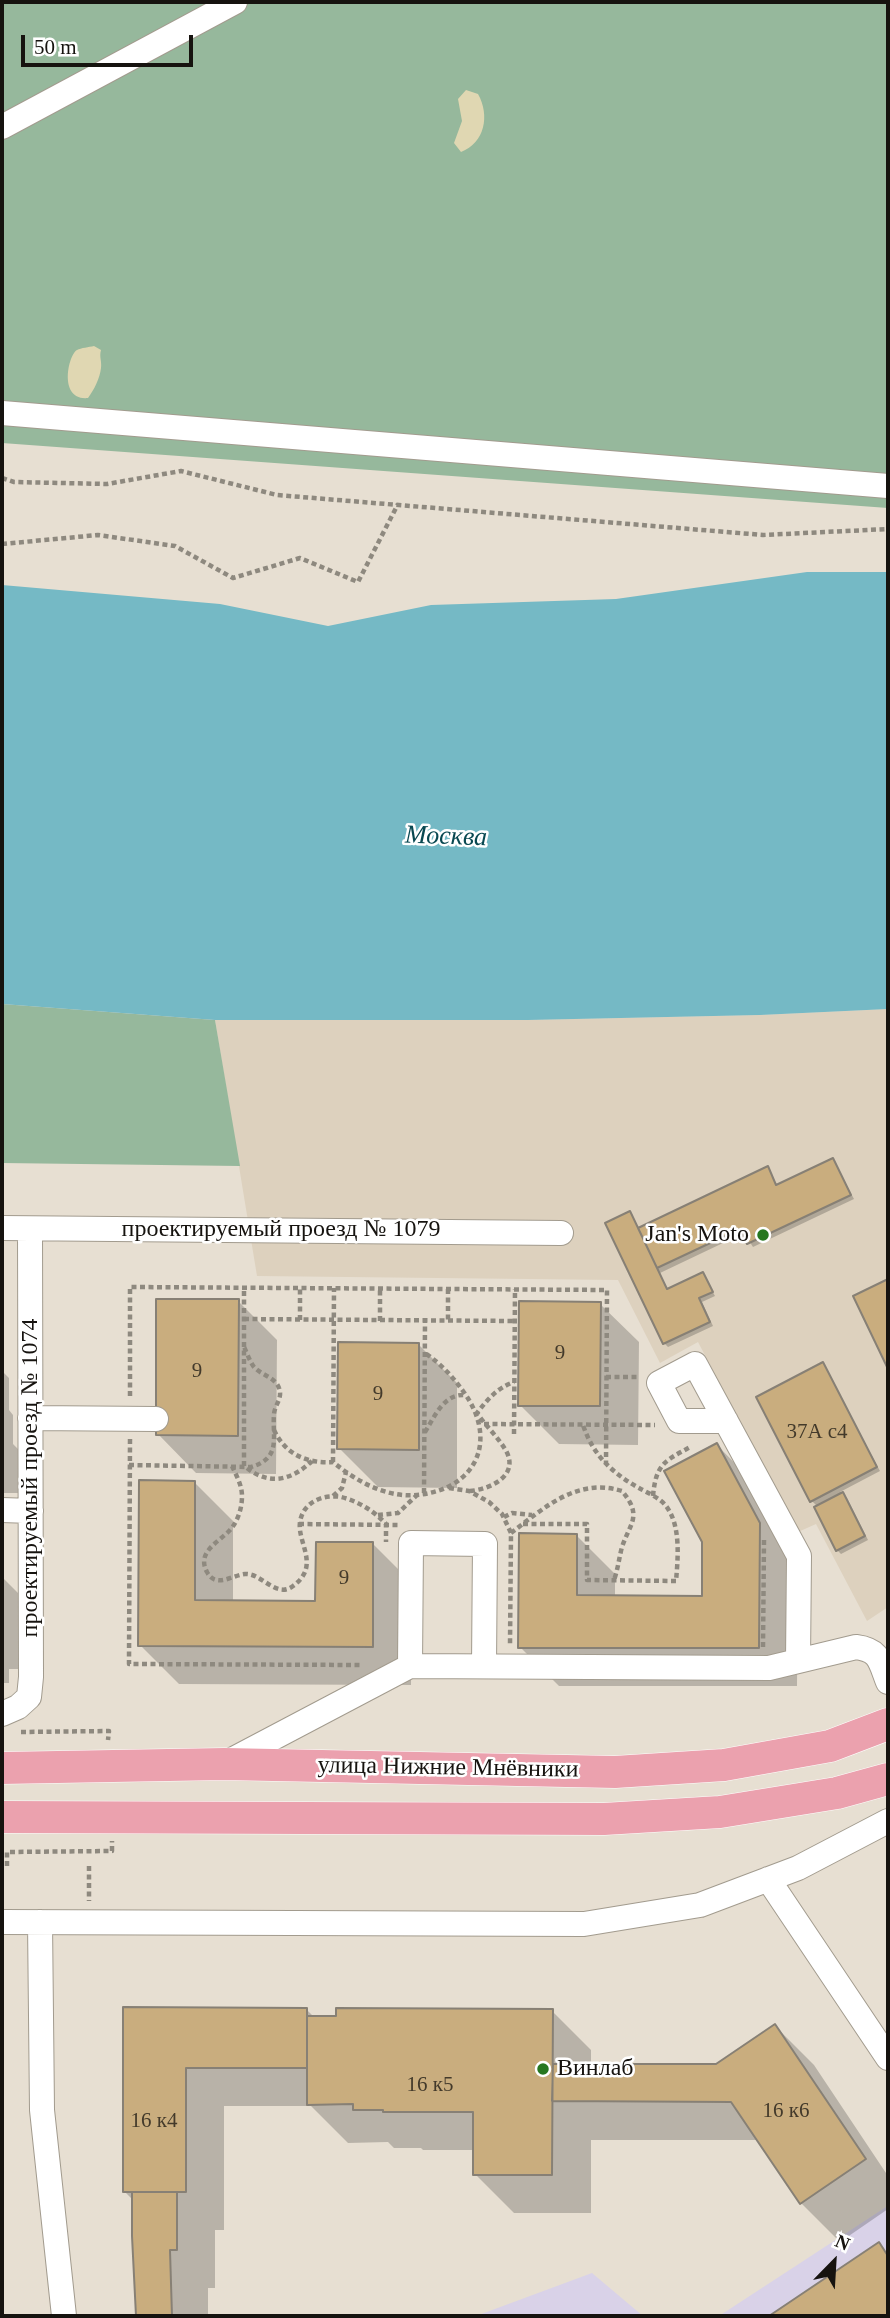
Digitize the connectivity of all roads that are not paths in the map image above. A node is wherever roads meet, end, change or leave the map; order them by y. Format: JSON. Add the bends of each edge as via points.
{"nodes":[{"id":1,"x":235,"y":2,"type":"edge"},
{"id":2,"x":2,"y":127,"type":"edge"},
{"id":3,"x":2,"y":413,"type":"edge"},
{"id":4,"x":888,"y":486,"type":"edge"},
{"id":5,"x":2,"y":1228,"type":"edge"},
{"id":6,"x":30,"y":1228,"type":"junction"},
{"id":7,"x":561,"y":1233,"type":"dead end"},
{"id":8,"x":30,"y":1418,"type":"junction"},
{"id":9,"x":156,"y":1419,"type":"dead end"},
{"id":10,"x":726,"y":1421,"type":"dead end"},
{"id":11,"x":2,"y":1510,"type":"edge"},
{"id":12,"x":31,"y":1511,"type":"junction"},
{"id":13,"x":798,"y":1661,"type":"junction"},
{"id":14,"x":410,"y":1666,"type":"junction"},
{"id":15,"x":484,"y":1666,"type":"junction"},
{"id":16,"x":888,"y":1682,"type":"edge"},
{"id":17,"x":6,"y":1720,"type":"edge"},
{"id":18,"x":888,"y":1724,"type":"edge"},
{"id":19,"x":224,"y":1764,"type":"junction"},
{"id":20,"x":2,"y":1768,"type":"edge"},
{"id":21,"x":888,"y":1779,"type":"edge"},
{"id":22,"x":2,"y":1817,"type":"edge"},
{"id":23,"x":888,"y":1821,"type":"edge"},
{"id":24,"x":768,"y":1879,"type":"junction"},
{"id":25,"x":2,"y":1922,"type":"edge"},
{"id":26,"x":40,"y":1922,"type":"junction"},
{"id":27,"x":888,"y":2058,"type":"edge"},
{"id":28,"x":64,"y":2316,"type":"edge"}],
"edges":[{"from":1,"to":2,"type":"street"},
{"from":3,"to":4,"type":"street"},
{"from":5,"to":6,"type":"street","name":"проектируемый проезд № 1079"},
{"from":6,"to":7,"type":"street","name":"проектируемый проезд № 1079"},
{"from":6,"to":8,"type":"street","name":"проектируемый проезд № 1074"},
{"from":8,"to":9,"type":"street"},
{"from":8,"to":12,"type":"street","name":"проектируемый проезд № 1074"},
{"from":10,"to":13,"type":"street","via":[[799,1556]]},
{"from":11,"to":12,"type":"street"},
{"from":12,"to":17,"type":"street","name":"проектируемый проезд № 1074","via":[[29,1698]]},
{"from":13,"to":15,"type":"street","via":[[763,1668]]},
{"from":13,"to":16,"type":"street","via":[[868,1648],[877,1655]]},
{"from":14,"to":15,"type":"street"},
{"from":14,"to":15,"type":"street","via":[[411,1543],[485,1544]]},
{"from":14,"to":19,"type":"street"},
{"from":18,"to":19,"type":"main road","name":"улица Нижние Мнёвники","via":[[830,1746],[724,1765],[615,1772]]},
{"from":19,"to":20,"type":"main road","name":"улица Нижние Мнёвники"},
{"from":21,"to":22,"type":"main road","name":"улица Нижние Мнёвники","via":[[837,1793],[720,1812],[604,1819]]},
{"from":23,"to":24,"type":"street"},
{"from":24,"to":26,"type":"street","via":[[700,1905],[584,1924]]},
{"from":24,"to":27,"type":"street"},
{"from":25,"to":26,"type":"street"},
{"from":26,"to":28,"type":"street","via":[[42,2110]]}]}
